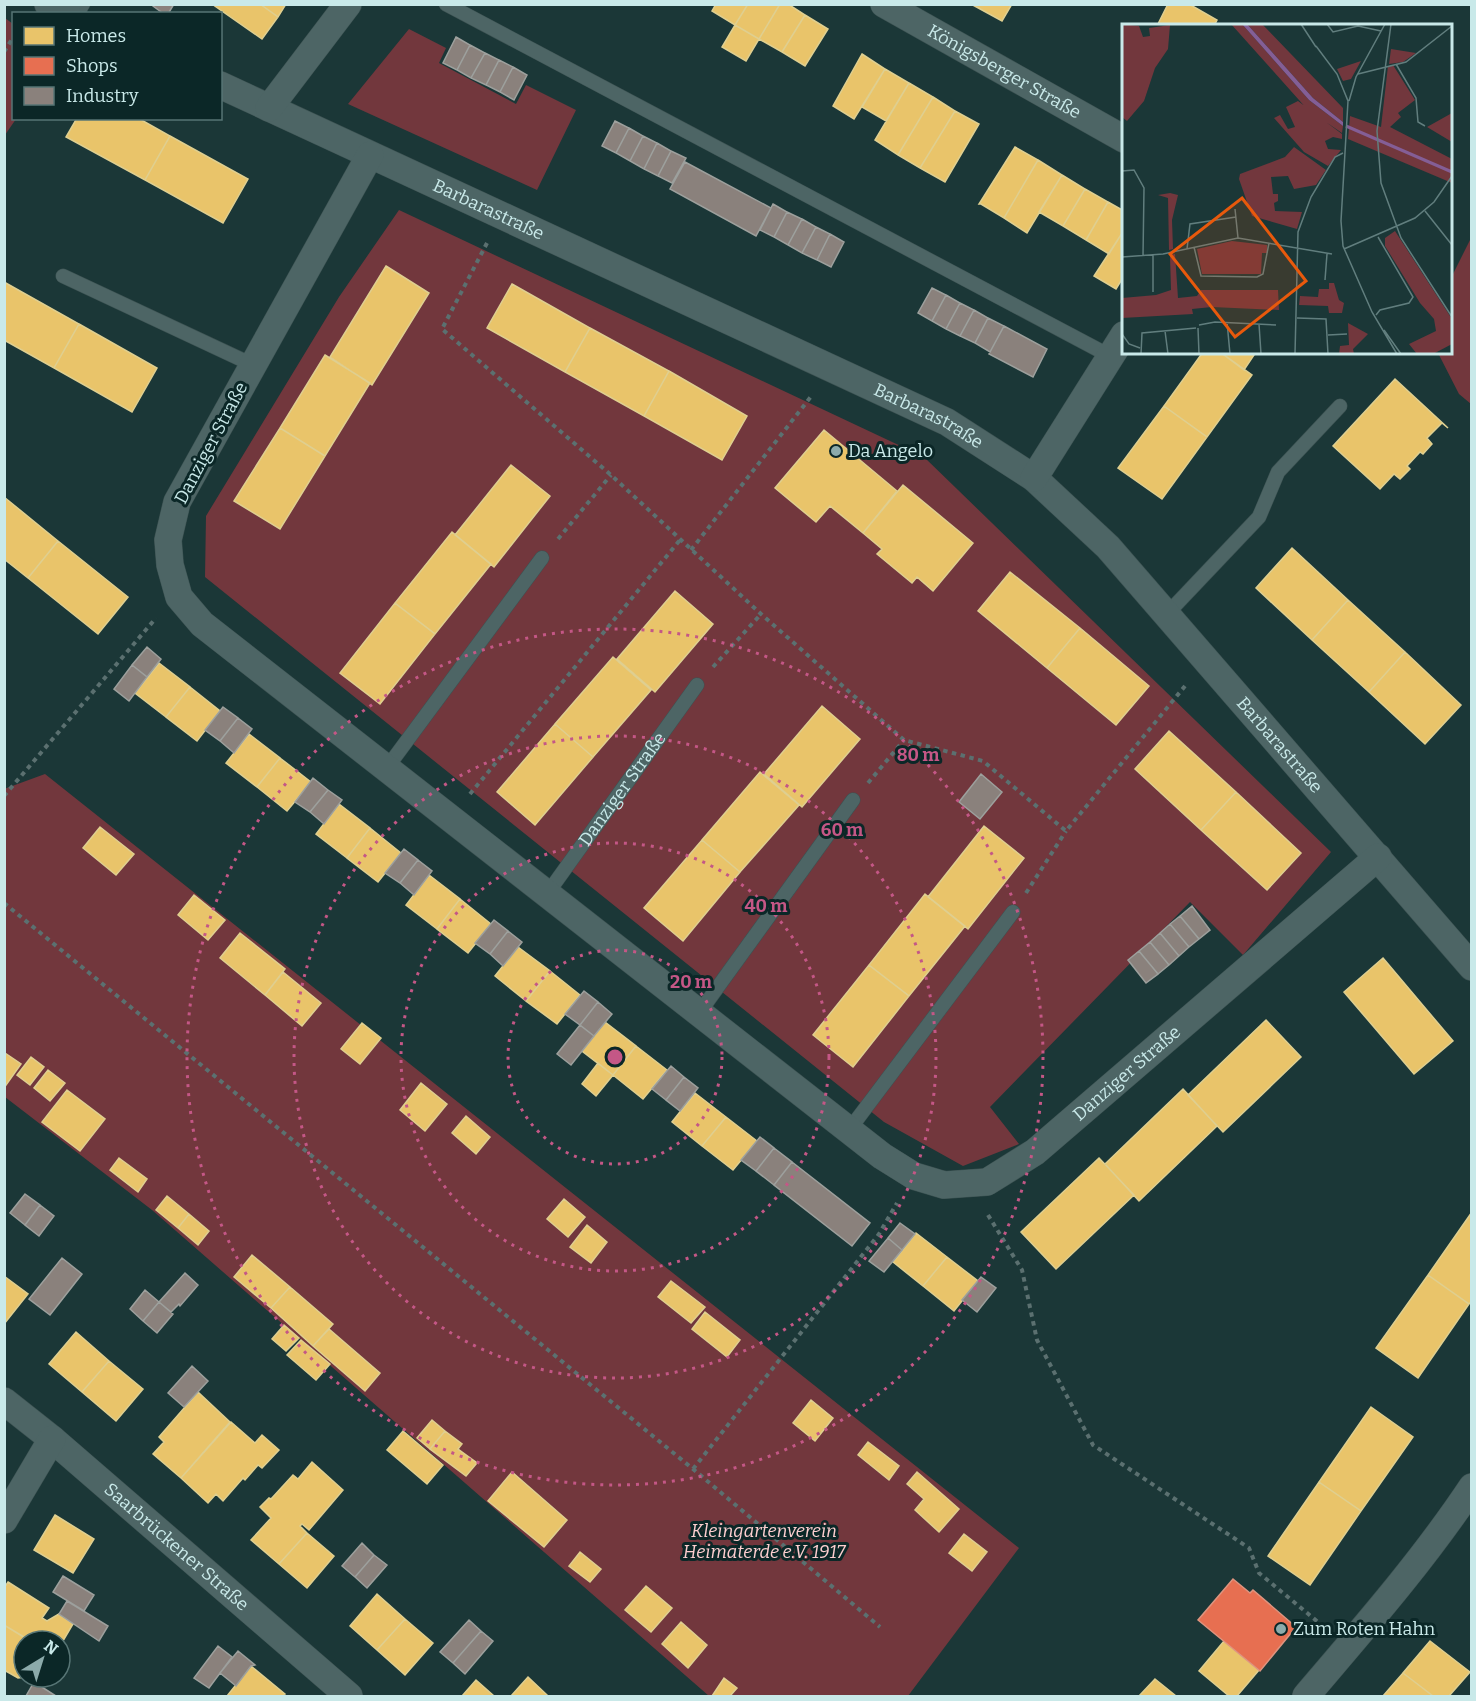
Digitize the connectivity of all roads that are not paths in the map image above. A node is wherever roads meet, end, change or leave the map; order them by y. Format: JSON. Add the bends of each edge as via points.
{"nodes":[{"id":1,"x":48,"y":4,"type":"edge"},
{"id":2,"x":348,"y":4,"type":"edge"},
{"id":3,"x":446,"y":4,"type":"edge"},
{"id":4,"x":884,"y":4,"type":"edge"},
{"id":5,"x":64,"y":12,"type":"edge"},
{"id":6,"x":222,"y":87,"type":"edge"},
{"id":7,"x":269,"y":108,"type":"junction"},
{"id":8,"x":1122,"y":138,"type":"edge"},
{"id":9,"x":370,"y":155,"type":"junction"},
{"id":10,"x":63,"y":276,"type":"dead end"},
{"id":11,"x":1117,"y":346,"type":"edge"},
{"id":12,"x":253,"y":365,"type":"junction"},
{"id":13,"x":1340,"y":406,"type":"dead end"},
{"id":14,"x":1034,"y":478,"type":"junction"},
{"id":15,"x":542,"y":558,"type":"road end"},
{"id":16,"x":1166,"y":615,"type":"junction"},
{"id":17,"x":697,"y":686,"type":"road end"},
{"id":18,"x":386,"y":769,"type":"junction"},
{"id":19,"x":853,"y":800,"type":"road end"},
{"id":20,"x":1378,"y":857,"type":"junction"},
{"id":21,"x":547,"y":894,"type":"junction"},
{"id":22,"x":1013,"y":912,"type":"road end"},
{"id":23,"x":1472,"y":967,"type":"edge"},
{"id":24,"x":699,"y":1013,"type":"junction"},
{"id":25,"x":849,"y":1130,"type":"junction"},
{"id":26,"x":4,"y":1401,"type":"edge"},
{"id":27,"x":52,"y":1439,"type":"junction"},
{"id":28,"x":1472,"y":1487,"type":"edge"},
{"id":29,"x":4,"y":1520,"type":"edge"},
{"id":30,"x":349,"y":1696,"type":"edge"},
{"id":31,"x":1306,"y":1696,"type":"edge"}],
"edges":[{"from":1,"to":5,"type":"street"},
{"from":2,"to":7,"type":"street"},
{"from":3,"to":11,"type":"lane"},
{"from":4,"to":8,"type":"street","name":"Königsberger Straße"},
{"from":6,"to":7,"type":"street","name":"Barbarastraße"},
{"from":7,"to":9,"type":"street","name":"Barbarastraße"},
{"from":9,"to":12,"type":"street","name":"Danziger Straße"},
{"from":9,"to":14,"type":"street","name":"Barbarastraße","via":[[947,422]]},
{"from":10,"to":12,"type":"lane"},
{"from":11,"to":14,"type":"street"},
{"from":12,"to":18,"type":"street","name":"Danziger Straße","via":[[177,502],[168,540],[178,597],[202,624]]},
{"from":13,"to":16,"type":"lane","via":[[1278,472],[1260,517]]},
{"from":14,"to":16,"type":"street","name":"Barbarastraße","via":[[1108,548]]},
{"from":15,"to":18,"type":"lane"},
{"from":16,"to":20,"type":"street","name":"Barbarastraße"},
{"from":17,"to":21,"type":"lane","name":"Danziger Straße"},
{"from":18,"to":21,"type":"street","name":"Danziger Straße"},
{"from":19,"to":24,"type":"lane"},
{"from":20,"to":23,"type":"street","name":"Barbarastraße"},
{"from":20,"to":25,"type":"street","name":"Danziger Straße","via":[[1035,1152],[987,1182],[944,1185],[914,1176]]},
{"from":21,"to":24,"type":"street","name":"Danziger Straße"},
{"from":22,"to":25,"type":"lane"},
{"from":24,"to":25,"type":"street","name":"Danziger Straße"},
{"from":26,"to":27,"type":"street","name":"Saarbrückener Straße"},
{"from":27,"to":29,"type":"street"},
{"from":27,"to":30,"type":"street","name":"Saarbrückener Straße"},
{"from":28,"to":31,"type":"street","via":[[1412,1570]]}]}
